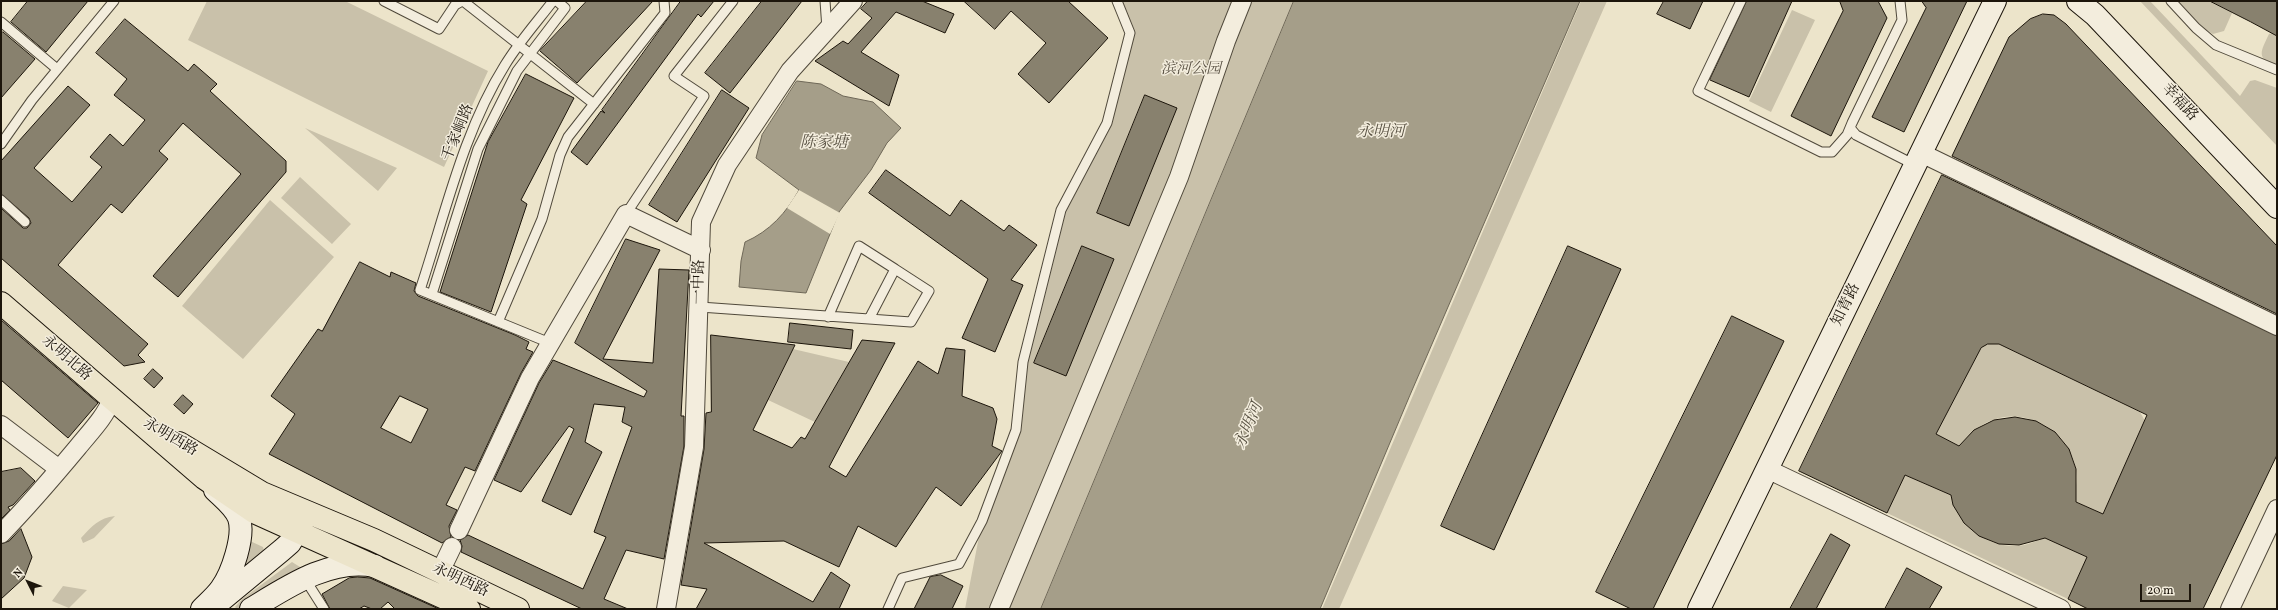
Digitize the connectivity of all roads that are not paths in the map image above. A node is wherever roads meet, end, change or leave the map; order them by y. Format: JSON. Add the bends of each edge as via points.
{"nodes":[{"id":1,"x":114,"y":1,"type":"edge"},
{"id":2,"x":384,"y":1,"type":"edge"},
{"id":3,"x":463,"y":1,"type":"edge"},
{"id":4,"x":553,"y":1,"type":"edge"},
{"id":5,"x":557,"y":1,"type":"edge"},
{"id":6,"x":664,"y":1,"type":"edge"},
{"id":7,"x":733,"y":1,"type":"edge"},
{"id":8,"x":825,"y":1,"type":"edge"},
{"id":9,"x":852,"y":1,"type":"edge"},
{"id":10,"x":1117,"y":1,"type":"edge"},
{"id":11,"x":1242,"y":1,"type":"edge"},
{"id":12,"x":1255,"y":1,"type":"edge"},
{"id":13,"x":1741,"y":1,"type":"edge"},
{"id":14,"x":1900,"y":1,"type":"edge"},
{"id":15,"x":1995,"y":1,"type":"edge"},
{"id":16,"x":2078,"y":1,"type":"edge"},
{"id":17,"x":2171,"y":1,"type":"edge"},
{"id":18,"x":1,"y":22,"type":"edge"},
{"id":19,"x":827,"y":29,"type":"junction"},
{"id":20,"x":520,"y":45,"type":"junction"},
{"id":21,"x":531,"y":53,"type":"junction"},
{"id":22,"x":57,"y":69,"type":"junction"},
{"id":23,"x":2277,"y":70,"type":"edge"},
{"id":24,"x":594,"y":104,"type":"junction"},
{"id":25,"x":1851,"y":130,"type":"junction"},
{"id":26,"x":1,"y":144,"type":"edge"},
{"id":27,"x":1918,"y":159,"type":"junction"},
{"id":28,"x":1184,"y":163,"type":"junction"},
{"id":29,"x":1,"y":200,"type":"edge"},
{"id":30,"x":2277,"y":207,"type":"edge"},
{"id":31,"x":626,"y":214,"type":"junction"},
{"id":32,"x":25,"y":222,"type":"dead end"},
{"id":33,"x":701,"y":250,"type":"junction"},
{"id":34,"x":895,"y":269,"type":"junction"},
{"id":35,"x":432,"y":294,"type":"junction"},
{"id":36,"x":1,"y":303,"type":"edge"},
{"id":37,"x":700,"y":306,"type":"junction"},
{"id":38,"x":828,"y":317,"type":"junction"},
{"id":39,"x":869,"y":319,"type":"junction"},
{"id":40,"x":498,"y":322,"type":"junction"},
{"id":41,"x":2277,"y":326,"type":"edge"},
{"id":42,"x":550,"y":343,"type":"junction"},
{"id":43,"x":112,"y":399,"type":"junction"},
{"id":44,"x":132,"y":415,"type":"junction"},
{"id":45,"x":1,"y":425,"type":"edge"},
{"id":46,"x":1767,"y":469,"type":"junction"},
{"id":47,"x":59,"y":470,"type":"junction"},
{"id":48,"x":199,"y":473,"type":"junction"},
{"id":49,"x":2277,"y":509,"type":"edge"},
{"id":50,"x":309,"y":525,"type":"junction"},
{"id":51,"x":459,"y":530,"type":"dead end"},
{"id":52,"x":1,"y":534,"type":"edge"},
{"id":53,"x":452,"y":547,"type":"dead end"},
{"id":54,"x":376,"y":566,"type":"junction"},
{"id":55,"x":440,"y":572,"type":"junction"},
{"id":56,"x":305,"y":579,"type":"junction"},
{"id":57,"x":202,"y":609,"type":"edge"},
{"id":58,"x":210,"y":609,"type":"edge"},
{"id":59,"x":222,"y":609,"type":"edge"},
{"id":60,"x":251,"y":609,"type":"edge"},
{"id":61,"x":324,"y":609,"type":"edge"},
{"id":62,"x":469,"y":609,"type":"edge"},
{"id":63,"x":518,"y":609,"type":"edge"},
{"id":64,"x":666,"y":609,"type":"edge"},
{"id":65,"x":888,"y":609,"type":"edge"},
{"id":66,"x":999,"y":609,"type":"edge"},
{"id":67,"x":1699,"y":609,"type":"edge"},
{"id":68,"x":2061,"y":609,"type":"edge"},
{"id":69,"x":2230,"y":609,"type":"edge"}],
"edges":[{"from":1,"to":22,"type":"lane"},
{"from":2,"to":3,"type":"lane","via":[[439,29],[455,5]]},
{"from":3,"to":20,"type":"lane"},
{"from":4,"to":20,"type":"lane","name":"千家峒路"},
{"from":5,"to":21,"type":"lane","name":"千家峒路","via":[[565,8]]},
{"from":6,"to":24,"type":"lane","via":[[665,13]]},
{"from":7,"to":31,"type":"lane","via":[[674,76],[704,96]]},
{"from":8,"to":19,"type":"lane"},
{"from":9,"to":19,"type":"street","name":"一中路"},
{"from":10,"to":65,"type":"lane","via":[[1130,33],[1107,123],[1060,210],[1023,362],[1016,430],[984,514],[959,564],[902,578]]},
{"from":11,"to":28,"type":"street"},
{"from":12,"to":28,"type":"street"},
{"from":13,"to":25,"type":"lane","via":[[1698,91],[1821,152],[1832,152]]},
{"from":14,"to":25,"type":"lane","via":[[1902,20],[1852,123]]},
{"from":15,"to":27,"type":"main road","name":"知青路"},
{"from":16,"to":30,"type":"main road","name":"幸福路","via":[[2095,15]]},
{"from":17,"to":23,"type":"lane","via":[[2196,28],[2216,44]]},
{"from":18,"to":22,"type":"lane"},
{"from":19,"to":33,"type":"street","name":"一中路","via":[[790,71],[727,165],[701,222]]},
{"from":20,"to":21,"type":"lane"},
{"from":20,"to":35,"type":"lane","name":"千家峒路","via":[[506,64],[464,152],[420,290]]},
{"from":21,"to":24,"type":"lane"},
{"from":21,"to":35,"type":"lane","name":"千家峒路","via":[[517,71],[478,149]]},
{"from":22,"to":26,"type":"lane"},
{"from":24,"to":40,"type":"lane","via":[[564,145],[542,219]]},
{"from":25,"to":27,"type":"lane","via":[[1856,135]]},
{"from":27,"to":41,"type":"street"},
{"from":27,"to":46,"type":"main road","name":"知青路"},
{"from":28,"to":66,"type":"street"},
{"from":29,"to":32,"type":"lane"},
{"from":31,"to":33,"type":"street"},
{"from":31,"to":42,"type":"street"},
{"from":33,"to":37,"type":"street","name":"一中路"},
{"from":34,"to":38,"type":"lane","via":[[859,246]]},
{"from":34,"to":39,"type":"lane"},
{"from":34,"to":39,"type":"lane","via":[[929,291],[910,322]]},
{"from":35,"to":40,"type":"lane"},
{"from":36,"to":43,"type":"main road","name":"永明北路"},
{"from":37,"to":38,"type":"lane"},
{"from":37,"to":64,"type":"street","name":"一中路","via":[[694,447]]},
{"from":38,"to":39,"type":"lane"},
{"from":40,"to":42,"type":"lane"},
{"from":42,"to":51,"type":"street","via":[[530,378]]},
{"from":43,"to":44,"type":"main road","name":"永明北路"},
{"from":43,"to":47,"type":"street","via":[[107,411]]},
{"from":44,"to":48,"type":"main road","name":"永明西路"},
{"from":44,"to":50,"type":"main road","name":"永明西路","via":[[262,493]]},
{"from":45,"to":47,"type":"street"},
{"from":46,"to":67,"type":"main road","name":"知青路"},
{"from":46,"to":68,"type":"street"},
{"from":47,"to":52,"type":"street"},
{"from":48,"to":50,"type":"main road","name":"永明西路","via":[[254,512]]},
{"from":48,"to":57,"type":"main road","via":[[232,507],[239,519],[236,554],[228,577],[221,590]]},
{"from":49,"to":69,"type":"street"},
{"from":50,"to":54,"type":"main road","name":"永明西路"},
{"from":50,"to":55,"type":"main road","name":"永明西路","via":[[374,540]]},
{"from":50,"to":58,"type":"main road"},
{"from":50,"to":59,"type":"main road","via":[[299,548]]},
{"from":53,"to":55,"type":"street"},
{"from":54,"to":56,"type":"main road","via":[[363,563],[346,564]]},
{"from":54,"to":62,"type":"main road","name":"永明西路"},
{"from":55,"to":63,"type":"main road","name":"永明西路"},
{"from":56,"to":60,"type":"main road"},
{"from":56,"to":61,"type":"lane"}]}
